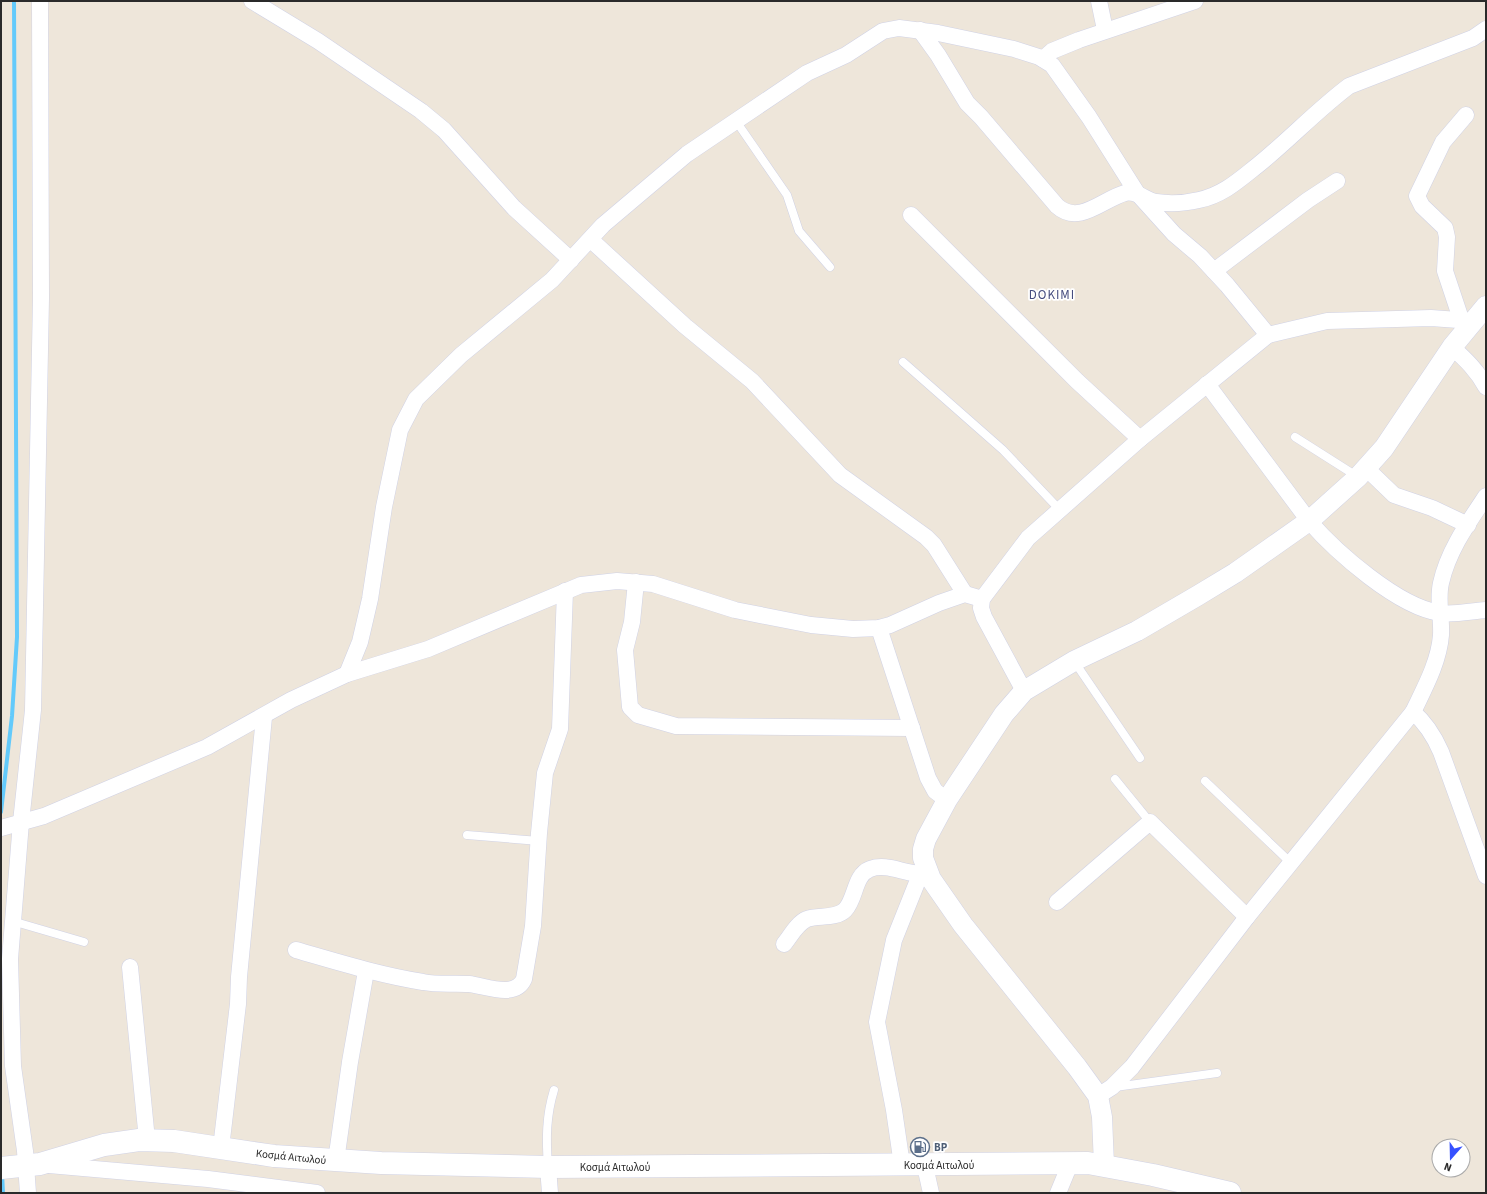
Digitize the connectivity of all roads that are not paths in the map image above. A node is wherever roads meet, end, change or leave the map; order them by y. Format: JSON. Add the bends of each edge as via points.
{"nodes":[{"id":1,"x":40,"y":1,"type":"edge"},
{"id":2,"x":252,"y":1,"type":"edge"},
{"id":3,"x":1099,"y":1,"type":"edge"},
{"id":4,"x":1195,"y":1,"type":"edge"},
{"id":5,"x":1486,"y":29,"type":"edge"},
{"id":6,"x":920,"y":30,"type":"junction"},
{"id":7,"x":1105,"y":30,"type":"junction"},
{"id":8,"x":1043,"y":59,"type":"junction"},
{"id":9,"x":1466,"y":115,"type":"dead end"},
{"id":10,"x":736,"y":121,"type":"junction"},
{"id":11,"x":1338,"y":181,"type":"dead end"},
{"id":12,"x":1137,"y":193,"type":"junction"},
{"id":13,"x":911,"y":215,"type":"dead end"},
{"id":14,"x":591,"y":240,"type":"junction"},
{"id":15,"x":572,"y":260,"type":"junction"},
{"id":16,"x":830,"y":267,"type":"dead end"},
{"id":17,"x":1214,"y":271,"type":"junction"},
{"id":18,"x":1486,"y":306,"type":"edge"},
{"id":19,"x":1467,"y":320,"type":"junction"},
{"id":20,"x":1268,"y":335,"type":"junction"},
{"id":21,"x":1452,"y":347,"type":"junction"},
{"id":22,"x":903,"y":362,"type":"dead end"},
{"id":23,"x":1207,"y":384,"type":"junction"},
{"id":24,"x":1486,"y":387,"type":"edge"},
{"id":25,"x":1295,"y":437,"type":"dead end"},
{"id":26,"x":1140,"y":439,"type":"junction"},
{"id":27,"x":1362,"y":473,"type":"junction"},
{"id":28,"x":1486,"y":496,"type":"edge"},
{"id":29,"x":1059,"y":509,"type":"junction"},
{"id":30,"x":1309,"y":521,"type":"junction"},
{"id":31,"x":1468,"y":525,"type":"junction"},
{"id":32,"x":636,"y":582,"type":"junction"},
{"id":33,"x":565,"y":591,"type":"junction"},
{"id":34,"x":965,"y":594,"type":"junction"},
{"id":35,"x":982,"y":599,"type":"junction"},
{"id":36,"x":1486,"y":610,"type":"edge"},
{"id":37,"x":1441,"y":613,"type":"junction"},
{"id":38,"x":878,"y":628,"type":"junction"},
{"id":39,"x":1074,"y":661,"type":"junction"},
{"id":40,"x":347,"y":674,"type":"junction"},
{"id":41,"x":1024,"y":690,"type":"junction"},
{"id":42,"x":1412,"y":712,"type":"junction"},
{"id":43,"x":264,"y":717,"type":"junction"},
{"id":44,"x":912,"y":728,"type":"junction"},
{"id":45,"x":1140,"y":758,"type":"dead end"},
{"id":46,"x":1115,"y":780,"type":"dead end"},
{"id":47,"x":1205,"y":781,"type":"dead end"},
{"id":48,"x":948,"y":800,"type":"junction"},
{"id":49,"x":1150,"y":822,"type":"junction"},
{"id":50,"x":10,"y":825,"type":"edge"},
{"id":51,"x":467,"y":835,"type":"dead end"},
{"id":52,"x":538,"y":841,"type":"junction"},
{"id":53,"x":1291,"y":863,"type":"junction"},
{"id":54,"x":924,"y":874,"type":"junction"},
{"id":55,"x":1486,"y":876,"type":"edge"},
{"id":56,"x":1058,"y":902,"type":"dead end"},
{"id":57,"x":1247,"y":917,"type":"junction"},
{"id":58,"x":12,"y":921,"type":"junction"},
{"id":59,"x":84,"y":942,"type":"dead end"},
{"id":60,"x":784,"y":944,"type":"dead end"},
{"id":61,"x":296,"y":950,"type":"dead end"},
{"id":62,"x":130,"y":967,"type":"dead end"},
{"id":63,"x":366,"y":971,"type":"junction"},
{"id":64,"x":1217,"y":1073,"type":"dead end"},
{"id":65,"x":554,"y":1090,"type":"dead end"},
{"id":66,"x":1105,"y":1092,"type":"junction"},
{"id":67,"x":147,"y":1140,"type":"junction"},
{"id":68,"x":221,"y":1148,"type":"junction"},
{"id":69,"x":336,"y":1161,"type":"junction"},
{"id":70,"x":1070,"y":1164,"type":"junction"},
{"id":71,"x":902,"y":1165,"type":"junction"},
{"id":72,"x":1104,"y":1165,"type":"junction"},
{"id":73,"x":19,"y":1166,"type":"edge"},
{"id":74,"x":925,"y":1166,"type":"junction"},
{"id":75,"x":548,"y":1167,"type":"junction"},
{"id":76,"x":28,"y":1193,"type":"edge"},
{"id":77,"x":317,"y":1193,"type":"edge"},
{"id":78,"x":550,"y":1193,"type":"edge"},
{"id":79,"x":931,"y":1193,"type":"edge"},
{"id":80,"x":1058,"y":1193,"type":"edge"},
{"id":81,"x":1230,"y":1193,"type":"edge"}],
"edges":[{"from":1,"to":50,"type":"street","via":[[41,298],[34,710]]},
{"from":2,"to":15,"type":"street","via":[[318,41],[421,111],[444,130],[514,208]]},
{"from":3,"to":7,"type":"street"},
{"from":4,"to":7,"type":"street"},
{"from":5,"to":12,"type":"street","via":[[1473,38],[1349,86],[1226,190],[1190,202],[1156,202]]},
{"from":6,"to":8,"type":"street","via":[[1014,49]]},
{"from":6,"to":10,"type":"street","via":[[899,28],[883,32],[846,55],[807,73]]},
{"from":6,"to":12,"type":"street","via":[[967,103],[1060,210],[1069,214],[1081,213],[1119,195]]},
{"from":7,"to":8,"type":"street","via":[[1052,51]]},
{"from":8,"to":12,"type":"street","via":[[1056,69]]},
{"from":9,"to":19,"type":"street","via":[[1443,142],[1418,196],[1422,206],[1445,228],[1445,271]]},
{"from":10,"to":14,"type":"street","via":[[687,154],[603,225]]},
{"from":10,"to":16,"type":"lane","via":[[787,195],[799,231]]},
{"from":11,"to":17,"type":"street","via":[[1308,200]]},
{"from":12,"to":17,"type":"street","via":[[1174,234]]},
{"from":13,"to":26,"type":"street","via":[[1076,381]]},
{"from":14,"to":15,"type":"street"},
{"from":14,"to":34,"type":"street","via":[[685,326],[752,381],[840,475],[926,537],[934,545]]},
{"from":15,"to":40,"type":"street","via":[[434,380],[416,398],[409,410],[400,430],[390,474],[362,635]]},
{"from":17,"to":20,"type":"street"},
{"from":18,"to":19,"type":"street"},
{"from":19,"to":20,"type":"street","via":[[1431,318],[1327,322]]},
{"from":19,"to":21,"type":"street"},
{"from":20,"to":23,"type":"street"},
{"from":21,"to":24,"type":"street","via":[[1480,375]]},
{"from":21,"to":27,"type":"street","via":[[1384,448]]},
{"from":22,"to":29,"type":"lane","via":[[1003,450]]},
{"from":23,"to":26,"type":"street"},
{"from":23,"to":30,"type":"street"},
{"from":25,"to":27,"type":"lane"},
{"from":26,"to":29,"type":"street"},
{"from":27,"to":30,"type":"street"},
{"from":27,"to":31,"type":"street","via":[[1394,495],[1432,508]]},
{"from":28,"to":31,"type":"street"},
{"from":29,"to":35,"type":"street","via":[[1028,538]]},
{"from":30,"to":37,"type":"street","via":[[1356,566],[1417,606]]},
{"from":30,"to":39,"type":"street","via":[[1191,600],[1137,631]]},
{"from":31,"to":37,"type":"street","via":[[1451,555],[1441,582]]},
{"from":32,"to":33,"type":"street","via":[[598,582]]},
{"from":32,"to":38,"type":"street","via":[[653,584],[735,610],[792,622],[832,628]]},
{"from":32,"to":44,"type":"street","via":[[632,622],[625,650],[630,707],[638,715],[676,726]]},
{"from":33,"to":40,"type":"street","via":[[428,649]]},
{"from":33,"to":52,"type":"street","via":[[560,729],[545,773]]},
{"from":34,"to":35,"type":"street"},
{"from":34,"to":38,"type":"street"},
{"from":35,"to":41,"type":"street","via":[[984,617]]},
{"from":36,"to":37,"type":"street"},
{"from":37,"to":42,"type":"street","via":[[1441,635],[1435,659],[1427,683]]},
{"from":38,"to":44,"type":"street"},
{"from":39,"to":41,"type":"street"},
{"from":39,"to":45,"type":"lane"},
{"from":40,"to":43,"type":"street","via":[[291,700]]},
{"from":41,"to":48,"type":"street","via":[[1004,714]]},
{"from":42,"to":53,"type":"street"},
{"from":42,"to":55,"type":"street","via":[[1433,735],[1441,752]]},
{"from":43,"to":50,"type":"street","via":[[207,748],[44,816]]},
{"from":43,"to":68,"type":"street","via":[[238,1004]]},
{"from":44,"to":48,"type":"street","via":[[929,781],[935,791]]},
{"from":46,"to":49,"type":"lane"},
{"from":47,"to":53,"type":"lane"},
{"from":48,"to":54,"type":"street","via":[[923,847]]},
{"from":49,"to":56,"type":"street"},
{"from":49,"to":57,"type":"street"},
{"from":50,"to":58,"type":"street"},
{"from":51,"to":52,"type":"lane"},
{"from":52,"to":63,"type":"street","via":[[533,926],[521,985],[511,990],[470,984],[424,983]]},
{"from":53,"to":57,"type":"street"},
{"from":54,"to":60,"type":"street","via":[[881,867],[866,871],[859,880],[846,909],[838,914],[807,919]]},
{"from":54,"to":66,"type":"street","via":[[1077,1067]]},
{"from":54,"to":71,"type":"street","via":[[894,940],[876,1022]]},
{"from":57,"to":66,"type":"street","via":[[1132,1067]]},
{"from":58,"to":59,"type":"lane"},
{"from":58,"to":73,"type":"street","via":[[10,959],[13,1066],[25,1151]]},
{"from":61,"to":63,"type":"street"},
{"from":62,"to":67,"type":"street"},
{"from":63,"to":69,"type":"street"},
{"from":64,"to":66,"type":"lane"},
{"from":65,"to":75,"type":"lane","via":[[546,1130]]},
{"from":66,"to":72,"type":"street","via":[[1102,1117]]},
{"from":67,"to":68,"type":"main road","name":"Κοσμά Αιτωλού"},
{"from":67,"to":73,"type":"main road","name":"Κοσμά Αιτωλού","via":[[116,1142]]},
{"from":68,"to":69,"type":"main road","name":"Κοσμά Αιτωλού"},
{"from":69,"to":75,"type":"main road","name":"Κοσμά Αιτωλού"},
{"from":70,"to":72,"type":"main road","name":"Κοσμά Αιτωλού"},
{"from":70,"to":74,"type":"main road","name":"Κοσμά Αιτωλού"},
{"from":70,"to":80,"type":"street"},
{"from":71,"to":74,"type":"main road","name":"Κοσμά Αιτωλού"},
{"from":71,"to":75,"type":"main road","name":"Κοσμά Αιτωλού"},
{"from":72,"to":81,"type":"main road","name":"Κοσμά Αιτωλού"},
{"from":73,"to":76,"type":"street"},
{"from":73,"to":77,"type":"street","via":[[208,1179]]},
{"from":74,"to":79,"type":"street"},
{"from":75,"to":78,"type":"street"}]}
